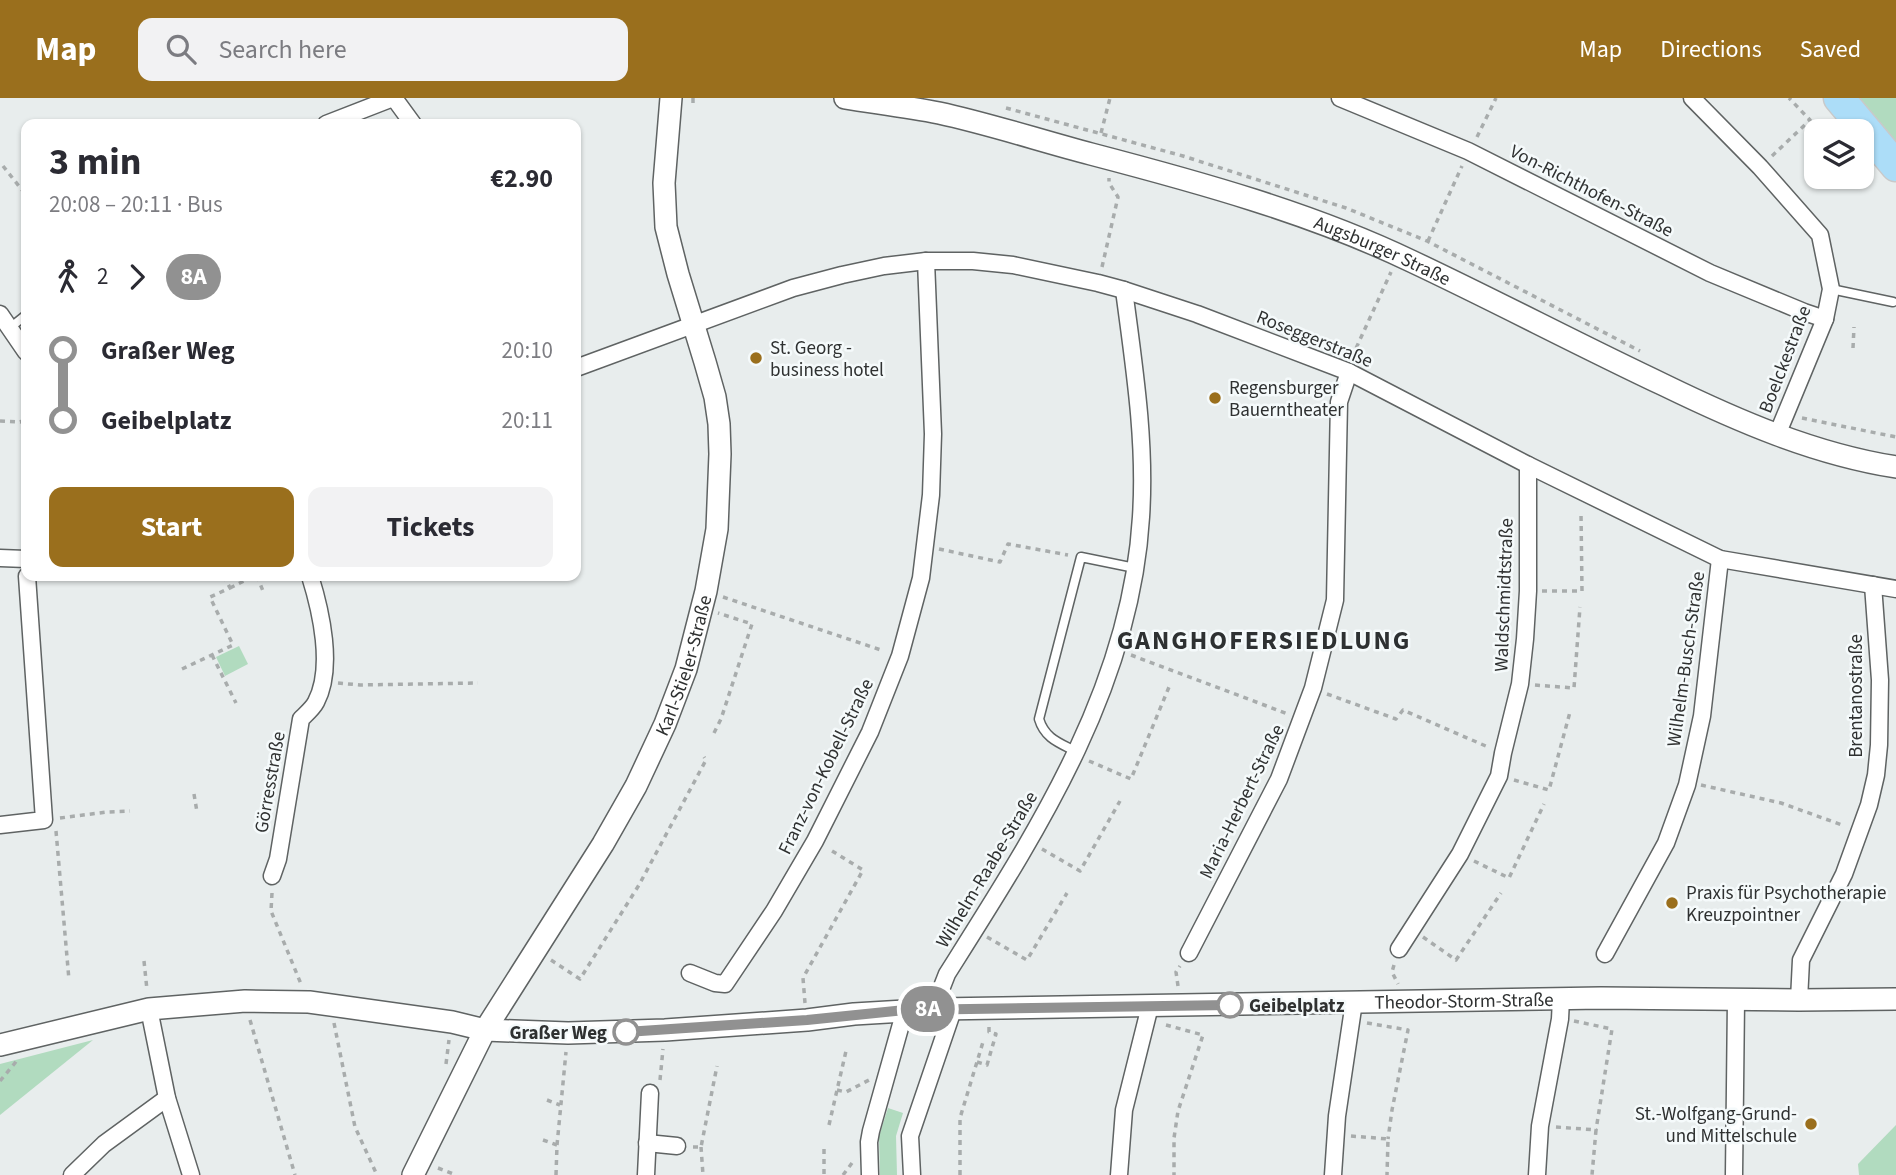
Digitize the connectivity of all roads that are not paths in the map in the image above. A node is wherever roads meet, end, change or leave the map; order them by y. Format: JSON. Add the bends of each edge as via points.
{"nodes":[{"id":1,"x":393,"y":98,"type":"edge"},
{"id":2,"x":671,"y":98,"type":"edge"},
{"id":3,"x":845,"y":98,"type":"edge"},
{"id":4,"x":1340,"y":98,"type":"edge"},
{"id":5,"x":1692,"y":98,"type":"edge"},
{"id":6,"x":1839,"y":98,"type":"edge"},
{"id":7,"x":339,"y":119,"type":"edge"},
{"id":8,"x":409,"y":119,"type":"edge"},
{"id":9,"x":1896,"y":166,"type":"edge"},
{"id":10,"x":926,"y":261,"type":"junction"},
{"id":11,"x":1831,"y":289,"type":"junction"},
{"id":12,"x":1124,"y":290,"type":"junction"},
{"id":13,"x":1893,"y":302,"type":"dead end"},
{"id":14,"x":0,"y":314,"type":"edge"},
{"id":15,"x":21,"y":319,"type":"edge"},
{"id":16,"x":1825,"y":319,"type":"junction"},
{"id":17,"x":694,"y":325,"type":"junction"},
{"id":18,"x":11,"y":327,"type":"junction"},
{"id":19,"x":21,"y":344,"type":"edge"},
{"id":20,"x":581,"y":366,"type":"edge"},
{"id":21,"x":1349,"y":372,"type":"junction"},
{"id":22,"x":1777,"y":435,"type":"junction"},
{"id":23,"x":1528,"y":465,"type":"junction"},
{"id":24,"x":1896,"y":467,"type":"edge"},
{"id":25,"x":0,"y":558,"type":"edge"},
{"id":26,"x":21,"y":559,"type":"edge"},
{"id":27,"x":1720,"y":559,"type":"junction"},
{"id":28,"x":1135,"y":568,"type":"junction"},
{"id":29,"x":27,"y":581,"type":"edge"},
{"id":30,"x":311,"y":581,"type":"edge"},
{"id":31,"x":1873,"y":585,"type":"junction"},
{"id":32,"x":1896,"y":589,"type":"edge"},
{"id":33,"x":1076,"y":754,"type":"junction"},
{"id":34,"x":0,"y":825,"type":"edge"},
{"id":35,"x":272,"y":876,"type":"road end"},
{"id":36,"x":1399,"y":949,"type":"road end"},
{"id":37,"x":1189,"y":953,"type":"road end"},
{"id":38,"x":1605,"y":954,"type":"dead end"},
{"id":39,"x":690,"y":973,"type":"dead end"},
{"id":40,"x":1896,"y":999,"type":"edge"},
{"id":41,"x":1736,"y":1000,"type":"junction"},
{"id":42,"x":1799,"y":1000,"type":"junction"},
{"id":43,"x":149,"y":1009,"type":"junction"},
{"id":44,"x":946,"y":1009,"type":"junction"},
{"id":45,"x":1561,"y":1009,"type":"junction"},
{"id":46,"x":905,"y":1010,"type":"junction"},
{"id":47,"x":1353,"y":1011,"type":"junction"},
{"id":48,"x":1148,"y":1013,"type":"junction"},
{"id":49,"x":485,"y":1030,"type":"junction"},
{"id":50,"x":0,"y":1045,"type":"edge"},
{"id":51,"x":650,"y":1093,"type":"road end"},
{"id":52,"x":167,"y":1098,"type":"junction"},
{"id":53,"x":647,"y":1143,"type":"junction"},
{"id":54,"x":677,"y":1146,"type":"road end"},
{"id":55,"x":72,"y":1175,"type":"edge"},
{"id":56,"x":191,"y":1175,"type":"edge"},
{"id":57,"x":413,"y":1175,"type":"edge"},
{"id":58,"x":646,"y":1175,"type":"edge"},
{"id":59,"x":870,"y":1175,"type":"edge"},
{"id":60,"x":912,"y":1175,"type":"edge"},
{"id":61,"x":1119,"y":1175,"type":"edge"},
{"id":62,"x":1333,"y":1175,"type":"edge"},
{"id":63,"x":1537,"y":1175,"type":"edge"},
{"id":64,"x":1734,"y":1175,"type":"edge"}],
"edges":[{"from":1,"to":7,"type":"street"},
{"from":1,"to":8,"type":"street"},
{"from":2,"to":17,"type":"street","name":"Karl-Stieler-Straße","via":[[664,183],[666,227]]},
{"from":3,"to":22,"type":"street","name":"Augsburger Straße","via":[[940,113],[1249,199],[1339,231]]},
{"from":4,"to":16,"type":"street","name":"Von-Richthofen-Straße","via":[[1468,151],[1710,274]]},
{"from":5,"to":11,"type":"street","name":"Boelckestraße","via":[[1820,235]]},
{"from":6,"to":9,"type":"highway"},
{"from":10,"to":12,"type":"street","name":"Roseggerstraße","via":[[1013,265]]},
{"from":10,"to":17,"type":"street","name":"Roseggerstraße","via":[[793,288]]},
{"from":10,"to":39,"type":"street","name":"Franz-von-Kobell-Straße","via":[[931,495],[921,578],[900,656],[870,732],[774,911],[725,984]]},
{"from":11,"to":13,"type":"lane"},
{"from":11,"to":16,"type":"street","name":"Boelckestraße"},
{"from":12,"to":21,"type":"street","name":"Roseggerstraße"},
{"from":12,"to":28,"type":"street","name":"Wilhelm-Raabe-Straße","via":[[1140,424],[1141,518]]},
{"from":14,"to":18,"type":"street"},
{"from":15,"to":18,"type":"lane"},
{"from":16,"to":22,"type":"street","name":"Boelckestraße"},
{"from":17,"to":20,"type":"street","name":"Roseggerstraße"},
{"from":17,"to":49,"type":"street","name":"Karl-Stieler-Straße","via":[[719,424],[719,490],[704,599],[685,669],[636,786]]},
{"from":18,"to":19,"type":"street"},
{"from":21,"to":23,"type":"street","name":"Roseggerstraße"},
{"from":21,"to":37,"type":"street","name":"Maria-Herbert-Straße","via":[[1339,402],[1335,600],[1313,688],[1279,779]]},
{"from":22,"to":24,"type":"street","name":"Augsburger Straße","via":[[1822,451]]},
{"from":23,"to":27,"type":"street","name":"Roseggerstraße"},
{"from":23,"to":36,"type":"street","name":"Waldschmidtstraße","via":[[1525,639],[1499,776],[1460,854]]},
{"from":25,"to":26,"type":"street"},
{"from":27,"to":31,"type":"street","name":"Roseggerstraße"},
{"from":27,"to":38,"type":"street","name":"Wilhelm-Busch-Straße","via":[[1702,716],[1688,782],[1666,843]]},
{"from":28,"to":33,"type":"street","name":"Wilhelm-Raabe-Straße","via":[[1117,650]]},
{"from":28,"to":33,"type":"lane","via":[[1081,557],[1039,719],[1047,736]]},
{"from":29,"to":34,"type":"street","via":[[44,820]]},
{"from":30,"to":35,"type":"street","name":"Görresstraße","via":[[325,640],[322,681],[316,703],[301,719]]},
{"from":31,"to":32,"type":"street","name":"Roseggerstraße"},
{"from":31,"to":42,"type":"street","name":"Brentanostraße","via":[[1880,680],[1876,775],[1844,874],[1801,960]]},
{"from":33,"to":44,"type":"street","name":"Wilhelm-Raabe-Straße","via":[[947,974],[939,997]]},
{"from":40,"to":42,"type":"street","name":"Theodor-Storm-Straße"},
{"from":41,"to":42,"type":"street","name":"Theodor-Storm-Straße"},
{"from":41,"to":45,"type":"street","name":"Theodor-Storm-Straße"},
{"from":41,"to":64,"type":"street"},
{"from":43,"to":49,"type":"street","via":[[245,1001],[309,1002]]},
{"from":43,"to":50,"type":"street"},
{"from":43,"to":52,"type":"street"},
{"from":44,"to":46,"type":"street","name":"Theodor-Storm-Straße"},
{"from":44,"to":48,"type":"street","name":"Theodor-Storm-Straße"},
{"from":44,"to":60,"type":"street","via":[[911,1136]]},
{"from":45,"to":47,"type":"street","name":"Theodor-Storm-Straße","via":[[1406,1001]]},
{"from":45,"to":63,"type":"street","via":[[1540,1126]]},
{"from":46,"to":49,"type":"street","name":"Theodor-Storm-Straße","via":[[666,1030]]},
{"from":46,"to":59,"type":"street","via":[[871,1131]]},
{"from":47,"to":48,"type":"street","name":"Theodor-Storm-Straße","via":[[1180,1006]]},
{"from":47,"to":62,"type":"street"},
{"from":48,"to":61,"type":"street","via":[[1125,1110]]},
{"from":49,"to":57,"type":"street","name":"Karl-Stieler-Straße"},
{"from":51,"to":53,"type":"street"},
{"from":52,"to":55,"type":"street","via":[[104,1144]]},
{"from":52,"to":56,"type":"street"},
{"from":53,"to":54,"type":"street"},
{"from":53,"to":58,"type":"street"}]}
